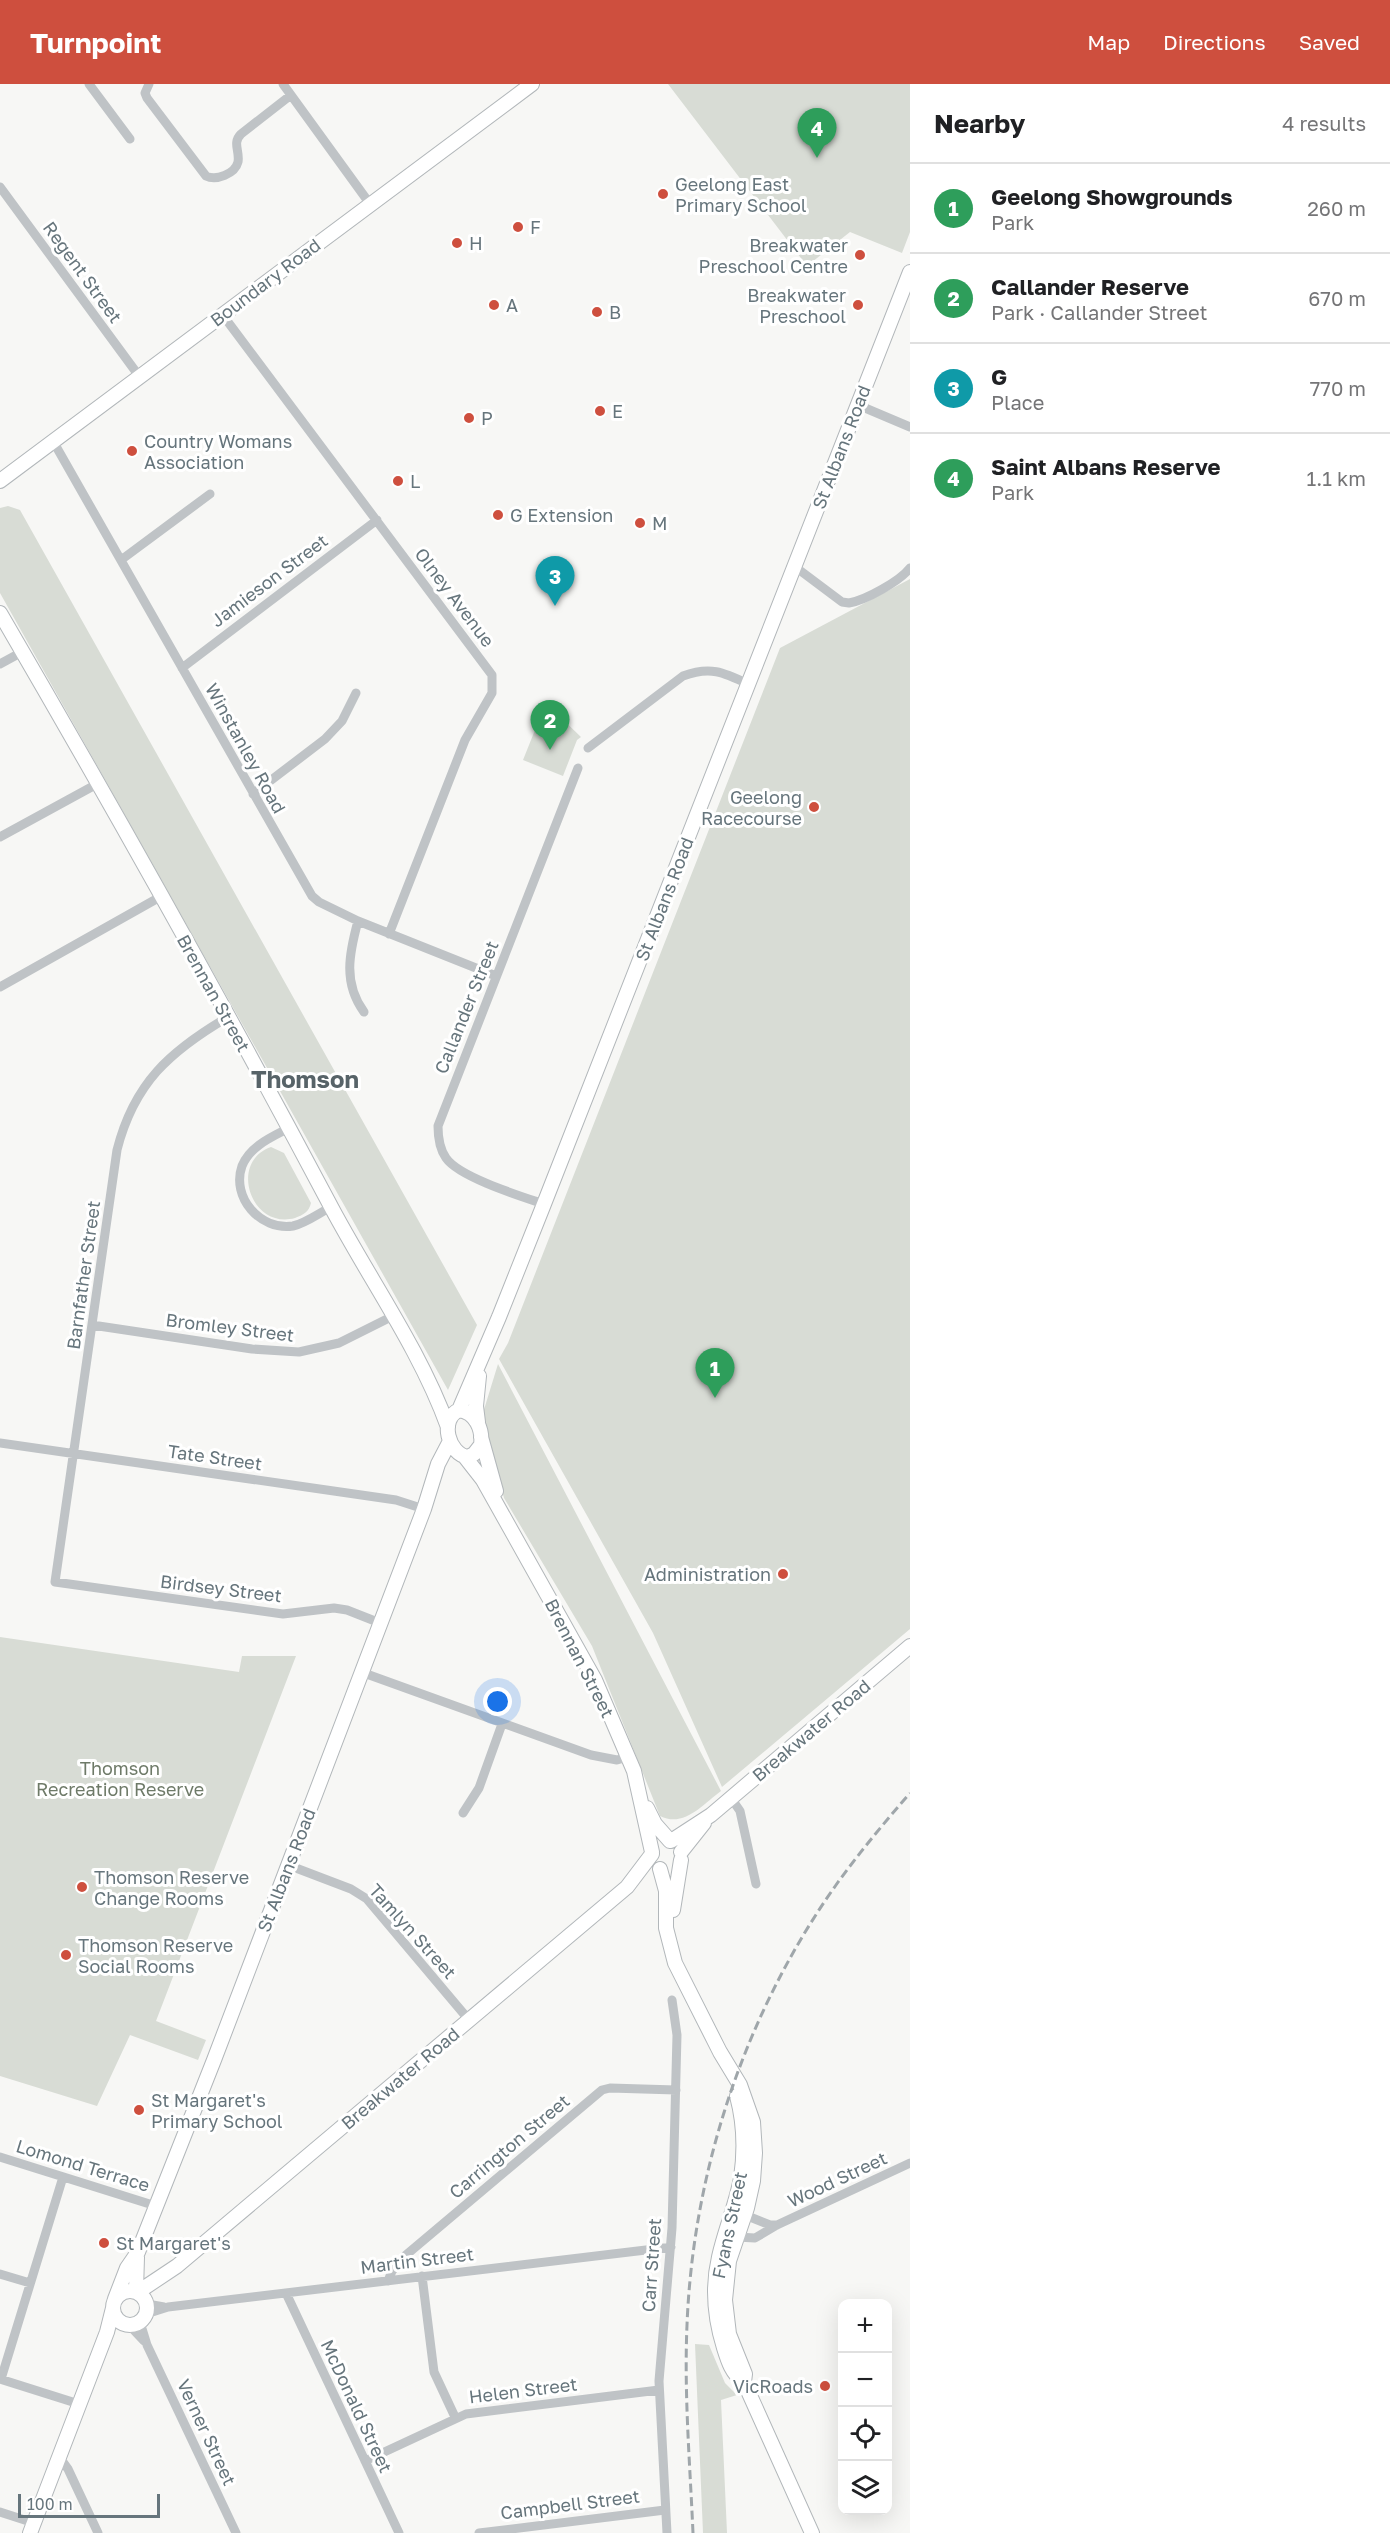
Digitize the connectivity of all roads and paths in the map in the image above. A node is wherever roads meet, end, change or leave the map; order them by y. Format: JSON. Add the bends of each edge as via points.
{"nodes":[{"id":1,"x":89,"y":84,"type":"edge"},
{"id":2,"x":149,"y":84,"type":"edge"},
{"id":3,"x":283,"y":84,"type":"edge"},
{"id":4,"x":531,"y":84,"type":"edge"},
{"id":5,"x":291,"y":95,"type":"junction"},
{"id":6,"x":130,"y":139,"type":"dead end"},
{"id":7,"x":0,"y":187,"type":"edge"},
{"id":8,"x":370,"y":204,"type":"junction"},
{"id":9,"x":910,"y":272,"type":"edge"},
{"id":10,"x":907,"y":290,"type":"edge"},
{"id":11,"x":222,"y":314,"type":"junction"},
{"id":12,"x":139,"y":376,"type":"junction"},
{"id":13,"x":858,"y":405,"type":"junction"},
{"id":14,"x":910,"y":427,"type":"edge"},
{"id":15,"x":53,"y":441,"type":"junction"},
{"id":16,"x":0,"y":481,"type":"edge"},
{"id":17,"x":210,"y":494,"type":"dead end"},
{"id":18,"x":376,"y":520,"type":"junction"},
{"id":19,"x":121,"y":560,"type":"junction"},
{"id":20,"x":794,"y":566,"type":"junction"},
{"id":21,"x":910,"y":568,"type":"edge"},
{"id":22,"x":0,"y":613,"type":"edge"},
{"id":23,"x":22,"y":652,"type":"junction"},
{"id":24,"x":0,"y":664,"type":"edge"},
{"id":25,"x":182,"y":668,"type":"junction"},
{"id":26,"x":748,"y":684,"type":"junction"},
{"id":27,"x":357,"y":693,"type":"dead end"},
{"id":28,"x":588,"y":748,"type":"dead end"},
{"id":29,"x":578,"y":768,"type":"dead end"},
{"id":30,"x":96,"y":784,"type":"junction"},
{"id":31,"x":253,"y":794,"type":"junction"},
{"id":32,"x":0,"y":837,"type":"edge"},
{"id":33,"x":160,"y":897,"type":"junction"},
{"id":34,"x":358,"y":921,"type":"junction"},
{"id":35,"x":390,"y":934,"type":"junction"},
{"id":36,"x":496,"y":976,"type":"junction"},
{"id":37,"x":0,"y":987,"type":"edge"},
{"id":38,"x":364,"y":1012,"type":"dead end"},
{"id":39,"x":228,"y":1017,"type":"junction"},
{"id":40,"x":289,"y":1128,"type":"junction"},
{"id":41,"x":544,"y":1204,"type":"junction"},
{"id":42,"x":331,"y":1207,"type":"junction"},
{"id":43,"x":393,"y":1317,"type":"junction"},
{"id":44,"x":92,"y":1325,"type":"junction"},
{"id":45,"x":482,"y":1359,"type":"junction"},
{"id":46,"x":425,"y":1375,"type":"junction"},
{"id":47,"x":459,"y":1410,"type":"junction"},
{"id":48,"x":480,"y":1431,"type":"junction"},
{"id":49,"x":449,"y":1434,"type":"junction"},
{"id":50,"x":0,"y":1443,"type":"edge"},
{"id":51,"x":74,"y":1453,"type":"junction"},
{"id":52,"x":465,"y":1457,"type":"junction"},
{"id":53,"x":431,"y":1488,"type":"junction"},
{"id":54,"x":424,"y":1509,"type":"junction"},
{"id":55,"x":508,"y":1524,"type":"junction"},
{"id":56,"x":55,"y":1582,"type":"joint"},
{"id":57,"x":380,"y":1623,"type":"junction"},
{"id":58,"x":910,"y":1646,"type":"edge"},
{"id":59,"x":361,"y":1672,"type":"junction"},
{"id":60,"x":502,"y":1724,"type":"junction"},
{"id":61,"x":628,"y":1757,"type":"junction"},
{"id":62,"x":641,"y":1796,"type":"junction"},
{"id":63,"x":731,"y":1798,"type":"junction"},
{"id":64,"x":462,"y":1813,"type":"dead end"},
{"id":65,"x":711,"y":1815,"type":"junction"},
{"id":66,"x":670,"y":1841,"type":"junction"},
{"id":67,"x":652,"y":1853,"type":"junction"},
{"id":68,"x":681,"y":1856,"type":"junction"},
{"id":69,"x":288,"y":1865,"type":"junction"},
{"id":70,"x":659,"y":1869,"type":"junction"},
{"id":71,"x":756,"y":1884,"type":"dead end"},
{"id":72,"x":627,"y":1887,"type":"junction"},
{"id":73,"x":684,"y":1983,"type":"junction"},
{"id":74,"x":672,"y":2000,"type":"dead end"},
{"id":75,"x":469,"y":2020,"type":"junction"},
{"id":76,"x":676,"y":2090,"type":"junction"},
{"id":77,"x":0,"y":2157,"type":"edge"},
{"id":78,"x":910,"y":2163,"type":"edge"},
{"id":79,"x":63,"y":2176,"type":"junction"},
{"id":80,"x":156,"y":2206,"type":"junction"},
{"id":81,"x":735,"y":2224,"type":"junction"},
{"id":82,"x":777,"y":2225,"type":"junction"},
{"id":83,"x":671,"y":2247,"type":"junction"},
{"id":84,"x":138,"y":2252,"type":"junction"},
{"id":85,"x":0,"y":2274,"type":"edge"},
{"id":86,"x":422,"y":2276,"type":"junction"},
{"id":87,"x":388,"y":2281,"type":"junction"},
{"id":88,"x":30,"y":2283,"type":"junction"},
{"id":89,"x":286,"y":2293,"type":"junction"},
{"id":90,"x":114,"y":2303,"type":"junction"},
{"id":91,"x":139,"y":2310,"type":"junction"},
{"id":92,"x":99,"y":2354,"type":"junction"},
{"id":93,"x":0,"y":2379,"type":"edge"},
{"id":94,"x":659,"y":2390,"type":"junction"},
{"id":95,"x":79,"y":2404,"type":"junction"},
{"id":96,"x":455,"y":2417,"type":"junction"},
{"id":97,"x":60,"y":2457,"type":"junction"},
{"id":98,"x":365,"y":2461,"type":"junction"},
{"id":99,"x":665,"y":2510,"type":"junction"},
{"id":100,"x":0,"y":2512,"type":"edge"},
{"id":101,"x":32,"y":2528,"type":"edge"},
{"id":102,"x":98,"y":2533,"type":"edge"},
{"id":103,"x":236,"y":2533,"type":"edge"},
{"id":104,"x":399,"y":2533,"type":"edge"},
{"id":105,"x":479,"y":2533,"type":"edge"},
{"id":106,"x":667,"y":2533,"type":"edge"},
{"id":107,"x":812,"y":2533,"type":"edge"}],
"edges":[{"from":1,"to":6,"type":"street"},
{"from":2,"to":5,"type":"street","via":[[147,98],[212,179],[236,165],[237,137]]},
{"from":3,"to":5,"type":"street"},
{"from":4,"to":8,"type":"street","name":"Boundary Road"},
{"from":5,"to":8,"type":"street"},
{"from":7,"to":12,"type":"street","name":"Regent Street"},
{"from":8,"to":11,"type":"street","name":"Boundary Road"},
{"from":9,"to":10,"type":"street","name":"St Albans Road"},
{"from":10,"to":13,"type":"street","name":"St Albans Road"},
{"from":11,"to":12,"type":"street","name":"Boundary Road"},
{"from":11,"to":18,"type":"street","name":"Olney Avenue"},
{"from":12,"to":15,"type":"street","name":"Boundary Road"},
{"from":13,"to":14,"type":"street"},
{"from":13,"to":20,"type":"street","name":"St Albans Road"},
{"from":15,"to":16,"type":"street","name":"Boundary Road"},
{"from":15,"to":19,"type":"street","name":"Winstanley Road"},
{"from":17,"to":19,"type":"street"},
{"from":18,"to":25,"type":"street","name":"Jamieson Street"},
{"from":18,"to":35,"type":"street","name":"Olney Avenue","via":[[494,682],[492,693],[465,740]]},
{"from":19,"to":25,"type":"street","name":"Winstanley Road"},
{"from":20,"to":21,"type":"street","via":[[842,602],[849,603],[892,583]]},
{"from":20,"to":26,"type":"street","name":"St Albans Road"},
{"from":22,"to":23,"type":"street","name":"Brennan Street"},
{"from":23,"to":24,"type":"street"},
{"from":23,"to":30,"type":"street","name":"Brennan Street"},
{"from":25,"to":31,"type":"street","name":"Winstanley Road"},
{"from":26,"to":28,"type":"street","via":[[714,670],[687,675]]},
{"from":26,"to":41,"type":"street","name":"St Albans Road"},
{"from":27,"to":31,"type":"street","via":[[342,721],[325,739]]},
{"from":29,"to":36,"type":"street","name":"Callander Street"},
{"from":30,"to":32,"type":"street"},
{"from":30,"to":33,"type":"street","name":"Brennan Street"},
{"from":31,"to":34,"type":"street","name":"Winstanley Road","via":[[312,896]]},
{"from":33,"to":37,"type":"street"},
{"from":33,"to":39,"type":"street","name":"Brennan Street"},
{"from":34,"to":35,"type":"street","name":"Winstanley Road"},
{"from":34,"to":38,"type":"street","via":[[348,968],[354,995]]},
{"from":35,"to":36,"type":"street","name":"Winstanley Road"},
{"from":36,"to":41,"type":"street","name":"Callander Street","via":[[438,1126],[440,1148],[458,1170]]},
{"from":39,"to":40,"type":"street","name":"Brennan Street"},
{"from":39,"to":44,"type":"street","name":"Barnfather Street","via":[[186,1043],[159,1067],[123,1125]]},
{"from":40,"to":42,"type":"street","name":"Brennan Street"},
{"from":40,"to":42,"type":"street","via":[[261,1143],[243,1165],[241,1189],[248,1207],[263,1220],[295,1226]]},
{"from":41,"to":45,"type":"street","name":"St Albans Road"},
{"from":42,"to":43,"type":"street","name":"Brennan Street"},
{"from":43,"to":44,"type":"street","name":"Bromley Street","via":[[339,1343],[298,1352],[252,1349]]},
{"from":43,"to":46,"type":"street","name":"Brennan Street"},
{"from":44,"to":51,"type":"street","name":"Barnfather Street"},
{"from":45,"to":47,"type":"street","name":"St Albans Road"},
{"from":45,"to":48,"type":"street","name":"St Albans Road","via":[[476,1402]]},
{"from":46,"to":47,"type":"street","name":"Brennan Street"},
{"from":46,"to":49,"type":"street","name":"Brennan Street"},
{"from":47,"to":48,"type":"street","via":[[470,1413]]},
{"from":47,"to":49,"type":"street","via":[[450,1417]]},
{"from":48,"to":52,"type":"street","via":[[479,1448]]},
{"from":48,"to":55,"type":"street","name":"Brennan Street"},
{"from":49,"to":52,"type":"street","via":[[456,1450]]},
{"from":49,"to":53,"type":"street","name":"St Albans Road"},
{"from":50,"to":51,"type":"street","name":"Tate Street"},
{"from":51,"to":54,"type":"street","name":"Tate Street","via":[[396,1500]]},
{"from":51,"to":56,"type":"street","name":"Barnfather Street"},
{"from":52,"to":53,"type":"street","name":"St Albans Road","via":[[448,1465]]},
{"from":52,"to":55,"type":"street","name":"Brennan Street"},
{"from":53,"to":54,"type":"street","name":"St Albans Road"},
{"from":54,"to":57,"type":"street","name":"St Albans Road"},
{"from":55,"to":61,"type":"street","name":"Brennan Street","via":[[595,1680]]},
{"from":56,"to":57,"type":"street","name":"Birdsey Street","via":[[283,1614],[334,1608]]},
{"from":57,"to":59,"type":"street","name":"St Albans Road"},
{"from":58,"to":63,"type":"street","name":"Breakwater Road"},
{"from":59,"to":60,"type":"street"},
{"from":59,"to":69,"type":"street","name":"St Albans Road"},
{"from":60,"to":61,"type":"street","via":[[591,1755],[617,1760]]},
{"from":60,"to":64,"type":"street","via":[[475,1798]]},
{"from":61,"to":62,"type":"street","name":"Brennan Street"},
{"from":62,"to":66,"type":"street","name":"Brennan Street"},
{"from":62,"to":67,"type":"street","name":"Brennan Street"},
{"from":63,"to":65,"type":"street","name":"Breakwater Road"},
{"from":63,"to":71,"type":"street","via":[[740,1809]]},
{"from":65,"to":66,"type":"street","name":"Breakwater Road"},
{"from":65,"to":68,"type":"street","name":"Breakwater Road"},
{"from":66,"to":67,"type":"street","via":[[661,1842]]},
{"from":66,"to":68,"type":"street","via":[[677,1845]]},
{"from":67,"to":70,"type":"street"},
{"from":67,"to":72,"type":"street","name":"Breakwater Road"},
{"from":68,"to":70,"type":"street","via":[[672,1870]]},
{"from":68,"to":73,"type":"street","name":"Fyans Street","via":[[673,1917],[676,1954]]},
{"from":69,"to":75,"type":"street","name":"Tamlyn Street","via":[[367,1899]]},
{"from":69,"to":80,"type":"street","name":"St Albans Road"},
{"from":70,"to":72,"type":"street","name":"Breakwater Road"},
{"from":70,"to":73,"type":"street","name":"Fyans Street","via":[[666,1891],[667,1936]]},
{"from":72,"to":75,"type":"street","name":"Breakwater Road"},
{"from":73,"to":81,"type":"street","name":"Fyans Street","via":[[726,2062],[739,2101],[742,2169]]},
{"from":74,"to":76,"type":"street","name":"Carr Street"},
{"from":75,"to":91,"type":"street","name":"Breakwater Road","via":[[174,2269]]},
{"from":76,"to":83,"type":"street","name":"Carr Street"},
{"from":76,"to":87,"type":"street","name":"Carrington Street","via":[[602,2090],[406,2255]]},
{"from":77,"to":79,"type":"street","name":"Lomond Terrace"},
{"from":78,"to":82,"type":"street","name":"Wood Street"},
{"from":79,"to":80,"type":"street","name":"Lomond Terrace"},
{"from":79,"to":88,"type":"street"},
{"from":80,"to":84,"type":"street","name":"St Albans Road"},
{"from":81,"to":82,"type":"street","name":"Wood Street"},
{"from":81,"to":82,"type":"street","name":"Wood Street","via":[[755,2238]]},
{"from":81,"to":107,"type":"street","name":"Fyans Street","via":[[718,2265],[716,2309],[728,2359],[744,2382]]},
{"from":83,"to":86,"type":"street","name":"Martin Street"},
{"from":83,"to":94,"type":"street","name":"Carr Street"},
{"from":84,"to":90,"type":"street","name":"St Albans Road","via":[[127,2268]]},
{"from":84,"to":91,"type":"street","name":"St Albans Road"},
{"from":85,"to":88,"type":"street"},
{"from":86,"to":87,"type":"street","name":"Martin Street"},
{"from":86,"to":96,"type":"street","via":[[434,2372]]},
{"from":87,"to":89,"type":"street","name":"Martin Street"},
{"from":88,"to":93,"type":"street"},
{"from":89,"to":91,"type":"street","name":"Martin Street"},
{"from":89,"to":98,"type":"street","name":"McDonald Street"},
{"from":90,"to":91,"type":"street","via":[[122,2292]]},
{"from":90,"to":91,"type":"street","via":[[118,2321]]},
{"from":90,"to":92,"type":"street","name":"St Albans Road"},
{"from":91,"to":92,"type":"street","name":"St Albans Road"},
{"from":91,"to":103,"type":"street","name":"Verner Street","via":[[147,2345]]},
{"from":92,"to":95,"type":"street","name":"St Albans Road"},
{"from":93,"to":95,"type":"street"},
{"from":94,"to":96,"type":"street","name":"Helen Street"},
{"from":94,"to":99,"type":"street","name":"Carr Street"},
{"from":95,"to":97,"type":"street","name":"St Albans Road"},
{"from":96,"to":98,"type":"street","name":"Helen Street"},
{"from":97,"to":101,"type":"street","name":"St Albans Road"},
{"from":97,"to":102,"type":"street"},
{"from":98,"to":104,"type":"street","name":"McDonald Street"},
{"from":99,"to":105,"type":"street","name":"Campbell Street"},
{"from":99,"to":106,"type":"street","name":"Carr Street"},
{"from":100,"to":101,"type":"street"}]}
